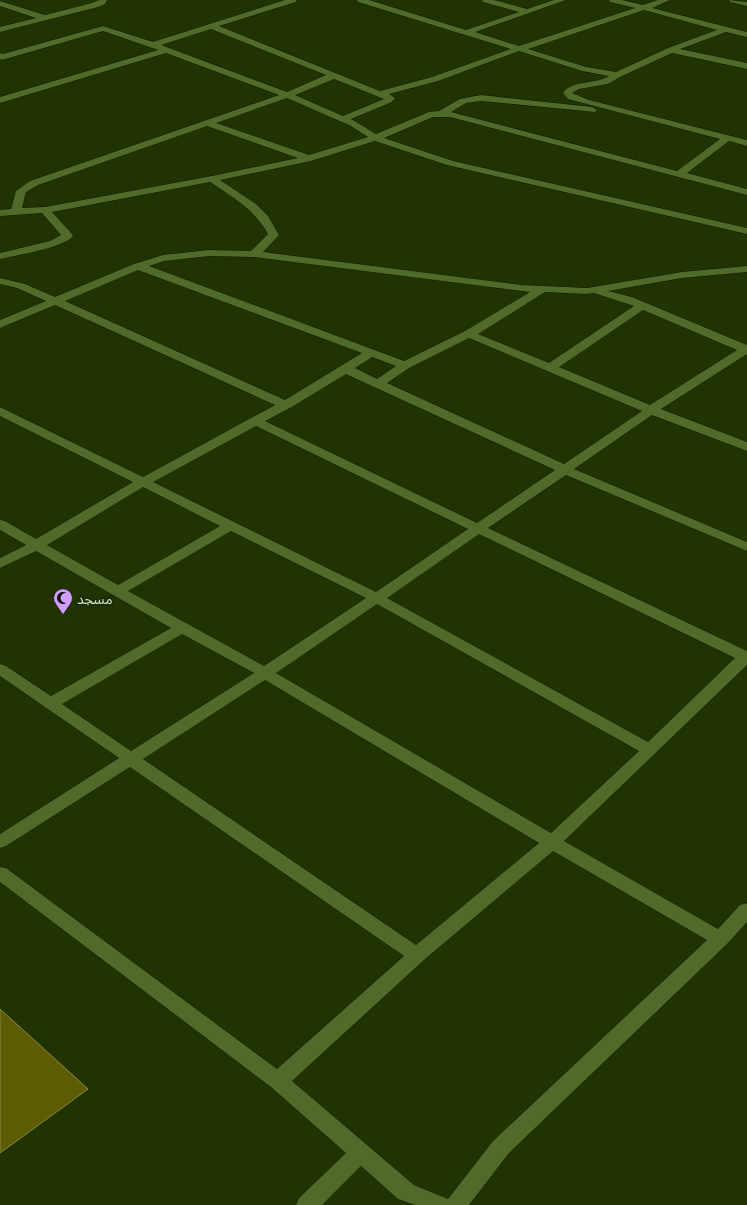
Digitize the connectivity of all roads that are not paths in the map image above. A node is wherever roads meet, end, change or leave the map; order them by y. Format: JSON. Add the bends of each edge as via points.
{"nodes":[{"id":1,"x":103,"y":0,"type":"edge"},
{"id":2,"x":293,"y":0,"type":"edge"},
{"id":3,"x":362,"y":0,"type":"edge"},
{"id":4,"x":486,"y":0,"type":"edge"},
{"id":5,"x":562,"y":0,"type":"edge"},
{"id":6,"x":613,"y":0,"type":"edge"},
{"id":7,"x":666,"y":0,"type":"edge"},
{"id":8,"x":733,"y":0,"type":"edge"},
{"id":9,"x":0,"y":4,"type":"edge"},
{"id":10,"x":747,"y":4,"type":"edge"},
{"id":11,"x":643,"y":8,"type":"junction"},
{"id":12,"x":527,"y":12,"type":"junction"},
{"id":13,"x":64,"y":14,"type":"junction"},
{"id":14,"x":45,"y":18,"type":"junction"},
{"id":15,"x":77,"y":18,"type":"dead end"},
{"id":16,"x":90,"y":23,"type":"dead end"},
{"id":17,"x":211,"y":26,"type":"junction"},
{"id":18,"x":103,"y":28,"type":"junction"},
{"id":19,"x":0,"y":30,"type":"edge"},
{"id":20,"x":724,"y":30,"type":"junction"},
{"id":21,"x":468,"y":32,"type":"junction"},
{"id":22,"x":747,"y":35,"type":"edge"},
{"id":23,"x":153,"y":45,"type":"junction"},
{"id":24,"x":520,"y":48,"type":"junction"},
{"id":25,"x":166,"y":50,"type":"junction"},
{"id":26,"x":671,"y":50,"type":"junction"},
{"id":27,"x":1,"y":57,"type":"edge"},
{"id":28,"x":747,"y":66,"type":"edge"},
{"id":29,"x":335,"y":75,"type":"junction"},
{"id":30,"x":617,"y":75,"type":"junction"},
{"id":31,"x":0,"y":91,"type":"edge"},
{"id":32,"x":382,"y":93,"type":"junction"},
{"id":33,"x":287,"y":95,"type":"junction"},
{"id":34,"x":12,"y":96,"type":"junction"},
{"id":35,"x":0,"y":100,"type":"edge"},
{"id":36,"x":625,"y":112,"type":"junction"},
{"id":37,"x":442,"y":113,"type":"junction"},
{"id":38,"x":343,"y":119,"type":"junction"},
{"id":39,"x":208,"y":123,"type":"junction"},
{"id":40,"x":374,"y":138,"type":"junction"},
{"id":41,"x":727,"y":138,"type":"junction"},
{"id":42,"x":747,"y":143,"type":"edge"},
{"id":43,"x":308,"y":159,"type":"junction"},
{"id":44,"x":679,"y":174,"type":"junction"},
{"id":45,"x":212,"y":179,"type":"junction"},
{"id":46,"x":747,"y":192,"type":"edge"},
{"id":47,"x":45,"y":210,"type":"junction"},
{"id":48,"x":16,"y":211,"type":"junction"},
{"id":49,"x":0,"y":213,"type":"edge"},
{"id":50,"x":747,"y":231,"type":"edge"},
{"id":51,"x":254,"y":254,"type":"junction"},
{"id":52,"x":0,"y":256,"type":"edge"},
{"id":53,"x":138,"y":266,"type":"junction"},
{"id":54,"x":747,"y":269,"type":"edge"},
{"id":55,"x":0,"y":281,"type":"edge"},
{"id":56,"x":543,"y":289,"type":"junction"},
{"id":57,"x":587,"y":291,"type":"junction"},
{"id":58,"x":56,"y":301,"type":"junction"},
{"id":59,"x":642,"y":305,"type":"junction"},
{"id":60,"x":0,"y":324,"type":"edge"},
{"id":61,"x":469,"y":334,"type":"junction"},
{"id":62,"x":747,"y":349,"type":"edge"},
{"id":63,"x":372,"y":352,"type":"junction"},
{"id":64,"x":405,"y":364,"type":"junction"},
{"id":65,"x":550,"y":368,"type":"junction"},
{"id":66,"x":346,"y":369,"type":"junction"},
{"id":67,"x":378,"y":384,"type":"junction"},
{"id":68,"x":286,"y":405,"type":"junction"},
{"id":69,"x":651,"y":410,"type":"junction"},
{"id":70,"x":0,"y":411,"type":"edge"},
{"id":71,"x":255,"y":421,"type":"junction"},
{"id":72,"x":747,"y":447,"type":"edge"},
{"id":73,"x":564,"y":469,"type":"junction"},
{"id":74,"x":142,"y":483,"type":"junction"},
{"id":75,"x":0,"y":524,"type":"edge"},
{"id":76,"x":230,"y":526,"type":"junction"},
{"id":77,"x":477,"y":529,"type":"junction"},
{"id":78,"x":38,"y":545,"type":"junction"},
{"id":79,"x":747,"y":546,"type":"edge"},
{"id":80,"x":0,"y":564,"type":"edge"},
{"id":81,"x":118,"y":591,"type":"junction"},
{"id":82,"x":377,"y":598,"type":"junction"},
{"id":83,"x":182,"y":628,"type":"junction"},
{"id":84,"x":746,"y":657,"type":"edge"},
{"id":85,"x":0,"y":669,"type":"edge"},
{"id":86,"x":265,"y":673,"type":"junction"},
{"id":87,"x":51,"y":703,"type":"junction"},
{"id":88,"x":650,"y":750,"type":"junction"},
{"id":89,"x":131,"y":758,"type":"junction"},
{"id":90,"x":0,"y":842,"type":"edge"},
{"id":91,"x":552,"y":842,"type":"junction"},
{"id":92,"x":0,"y":873,"type":"edge"},
{"id":93,"x":747,"y":910,"type":"edge"},
{"id":94,"x":720,"y":939,"type":"junction"},
{"id":95,"x":417,"y":955,"type":"junction"},
{"id":96,"x":278,"y":1081,"type":"junction"},
{"id":97,"x":360,"y":1153,"type":"junction"},
{"id":98,"x":307,"y":1205,"type":"edge"},
{"id":99,"x":440,"y":1205,"type":"edge"},
{"id":100,"x":456,"y":1205,"type":"edge"}],
"edges":[{"from":1,"to":13,"type":"street","via":[[95,5]]},
{"from":2,"to":17,"type":"street"},
{"from":3,"to":21,"type":"street"},
{"from":4,"to":12,"type":"street"},
{"from":5,"to":12,"type":"street"},
{"from":6,"to":11,"type":"street"},
{"from":7,"to":11,"type":"street"},
{"from":8,"to":10,"type":"street"},
{"from":9,"to":14,"type":"street"},
{"from":11,"to":20,"type":"street"},
{"from":11,"to":24,"type":"street"},
{"from":12,"to":21,"type":"street"},
{"from":13,"to":14,"type":"street"},
{"from":13,"to":15,"type":"street"},
{"from":14,"to":19,"type":"street"},
{"from":16,"to":18,"type":"street"},
{"from":17,"to":23,"type":"street"},
{"from":17,"to":29,"type":"street"},
{"from":18,"to":23,"type":"street"},
{"from":18,"to":27,"type":"street"},
{"from":20,"to":22,"type":"street"},
{"from":20,"to":26,"type":"street"},
{"from":21,"to":24,"type":"street"},
{"from":23,"to":25,"type":"street"},
{"from":24,"to":30,"type":"street","via":[[585,69]]},
{"from":24,"to":32,"type":"street","via":[[424,82]]},
{"from":25,"to":33,"type":"street"},
{"from":25,"to":34,"type":"street"},
{"from":26,"to":28,"type":"street"},
{"from":26,"to":30,"type":"street"},
{"from":29,"to":32,"type":"street"},
{"from":29,"to":33,"type":"street"},
{"from":30,"to":36,"type":"street","via":[[602,84],[570,89],[567,93],[586,102]]},
{"from":31,"to":34,"type":"street"},
{"from":32,"to":38,"type":"street","via":[[390,98],[389,100]]},
{"from":33,"to":38,"type":"street"},
{"from":33,"to":39,"type":"street"},
{"from":34,"to":35,"type":"street"},
{"from":36,"to":37,"type":"street","via":[[481,98],[463,101]]},
{"from":36,"to":41,"type":"street"},
{"from":37,"to":40,"type":"street","via":[[432,114]]},
{"from":37,"to":44,"type":"street"},
{"from":38,"to":40,"type":"street"},
{"from":39,"to":43,"type":"street"},
{"from":39,"to":48,"type":"street","via":[[34,183],[21,190]]},
{"from":40,"to":43,"type":"street"},
{"from":40,"to":50,"type":"street","via":[[450,163]]},
{"from":41,"to":42,"type":"street"},
{"from":41,"to":44,"type":"street"},
{"from":43,"to":45,"type":"street"},
{"from":44,"to":46,"type":"street"},
{"from":45,"to":47,"type":"street"},
{"from":45,"to":51,"type":"street","via":[[252,206],[264,218],[274,235]]},
{"from":47,"to":48,"type":"street"},
{"from":47,"to":52,"type":"street","via":[[68,236],[54,243]]},
{"from":48,"to":49,"type":"street"},
{"from":51,"to":53,"type":"street","via":[[209,253],[163,258]]},
{"from":51,"to":56,"type":"street"},
{"from":53,"to":58,"type":"street"},
{"from":53,"to":63,"type":"street"},
{"from":54,"to":57,"type":"street","via":[[682,275]]},
{"from":55,"to":58,"type":"street","via":[[21,286]]},
{"from":56,"to":57,"type":"street"},
{"from":56,"to":61,"type":"street"},
{"from":57,"to":59,"type":"street","via":[[609,294]]},
{"from":58,"to":60,"type":"street"},
{"from":58,"to":68,"type":"street"},
{"from":59,"to":62,"type":"street"},
{"from":59,"to":65,"type":"street"},
{"from":61,"to":64,"type":"street"},
{"from":61,"to":65,"type":"street"},
{"from":62,"to":69,"type":"street"},
{"from":63,"to":64,"type":"street"},
{"from":63,"to":66,"type":"street"},
{"from":64,"to":67,"type":"street"},
{"from":65,"to":69,"type":"street"},
{"from":66,"to":67,"type":"street"},
{"from":66,"to":68,"type":"street"},
{"from":67,"to":73,"type":"street"},
{"from":68,"to":71,"type":"street"},
{"from":69,"to":72,"type":"street"},
{"from":69,"to":73,"type":"street"},
{"from":70,"to":74,"type":"street"},
{"from":71,"to":74,"type":"street"},
{"from":71,"to":77,"type":"street"},
{"from":73,"to":77,"type":"street"},
{"from":73,"to":79,"type":"street"},
{"from":74,"to":76,"type":"street"},
{"from":74,"to":78,"type":"street"},
{"from":75,"to":78,"type":"street"},
{"from":76,"to":81,"type":"street"},
{"from":76,"to":82,"type":"street"},
{"from":77,"to":82,"type":"street"},
{"from":77,"to":84,"type":"street"},
{"from":78,"to":80,"type":"street"},
{"from":78,"to":81,"type":"street"},
{"from":81,"to":83,"type":"street"},
{"from":82,"to":86,"type":"street"},
{"from":82,"to":88,"type":"street"},
{"from":83,"to":86,"type":"street"},
{"from":83,"to":87,"type":"street"},
{"from":84,"to":88,"type":"street"},
{"from":85,"to":87,"type":"street"},
{"from":86,"to":89,"type":"street"},
{"from":86,"to":91,"type":"street"},
{"from":87,"to":89,"type":"street"},
{"from":88,"to":91,"type":"street"},
{"from":89,"to":90,"type":"street"},
{"from":89,"to":95,"type":"street"},
{"from":91,"to":94,"type":"street"},
{"from":91,"to":95,"type":"street"},
{"from":92,"to":96,"type":"street"},
{"from":93,"to":94,"type":"street"},
{"from":94,"to":100,"type":"street","via":[[501,1147]]},
{"from":95,"to":96,"type":"street"},
{"from":96,"to":97,"type":"street"},
{"from":97,"to":98,"type":"street"},
{"from":97,"to":99,"type":"street","via":[[406,1192]]}]}
